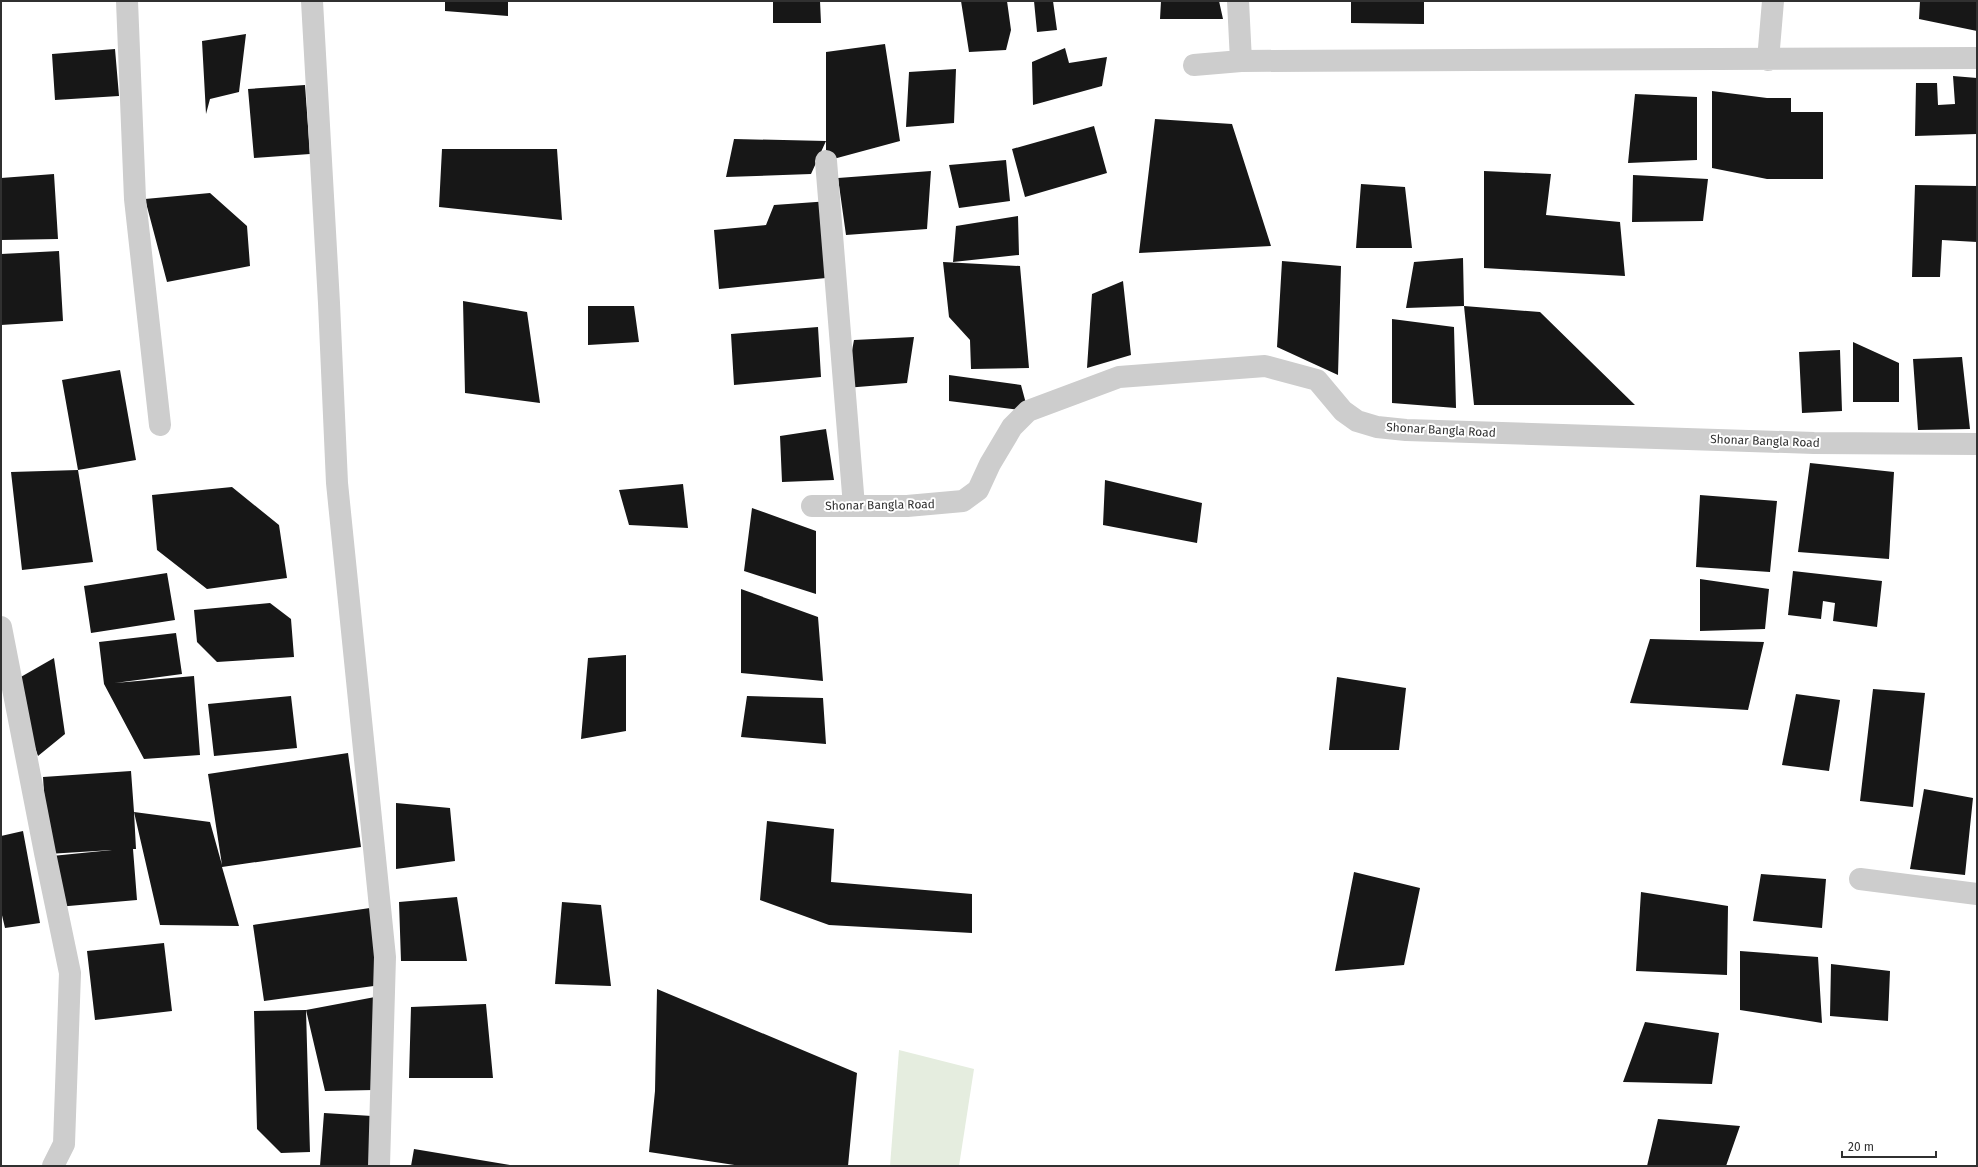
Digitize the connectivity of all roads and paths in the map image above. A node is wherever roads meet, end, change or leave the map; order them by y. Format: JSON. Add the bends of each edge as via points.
{"nodes":[{"id":1,"x":127,"y":1,"type":"edge"},
{"id":2,"x":312,"y":1,"type":"edge"},
{"id":3,"x":1238,"y":1,"type":"edge"},
{"id":4,"x":1773,"y":1,"type":"edge"},
{"id":5,"x":1977,"y":58,"type":"edge"},
{"id":6,"x":1768,"y":60,"type":"junction"},
{"id":7,"x":1241,"y":61,"type":"junction"},
{"id":8,"x":1194,"y":65,"type":"dead end"},
{"id":9,"x":826,"y":162,"type":"dead end"},
{"id":10,"x":160,"y":425,"type":"dead end"},
{"id":11,"x":1977,"y":444,"type":"edge"},
{"id":12,"x":812,"y":506,"type":"dead end"},
{"id":13,"x":854,"y":506,"type":"junction"},
{"id":14,"x":1,"y":627,"type":"edge"},
{"id":15,"x":1860,"y":879,"type":"dead end"},
{"id":16,"x":1977,"y":894,"type":"edge"},
{"id":17,"x":53,"y":1166,"type":"edge"},
{"id":18,"x":379,"y":1166,"type":"edge"}],
"edges":[{"from":1,"to":10,"type":"street","via":[[135,199]]},
{"from":2,"to":18,"type":"street","via":[[337,483],[385,957]]},
{"from":3,"to":7,"type":"street"},
{"from":4,"to":6,"type":"street"},
{"from":5,"to":6,"type":"street"},
{"from":6,"to":7,"type":"street"},
{"from":7,"to":8,"type":"street"},
{"from":9,"to":13,"type":"street"},
{"from":11,"to":13,"type":"street","name":"Shonar Bangla Road","via":[[1814,443],[1377,427],[1357,421],[1343,411],[1318,380],[1265,366],[1119,377],[1028,411],[1012,427],[978,490],[963,501],[906,506]]},
{"from":12,"to":13,"type":"street","name":"Shonar Bangla Road"},
{"from":14,"to":17,"type":"street","via":[[70,973],[64,1144]]},
{"from":15,"to":16,"type":"street"}]}
